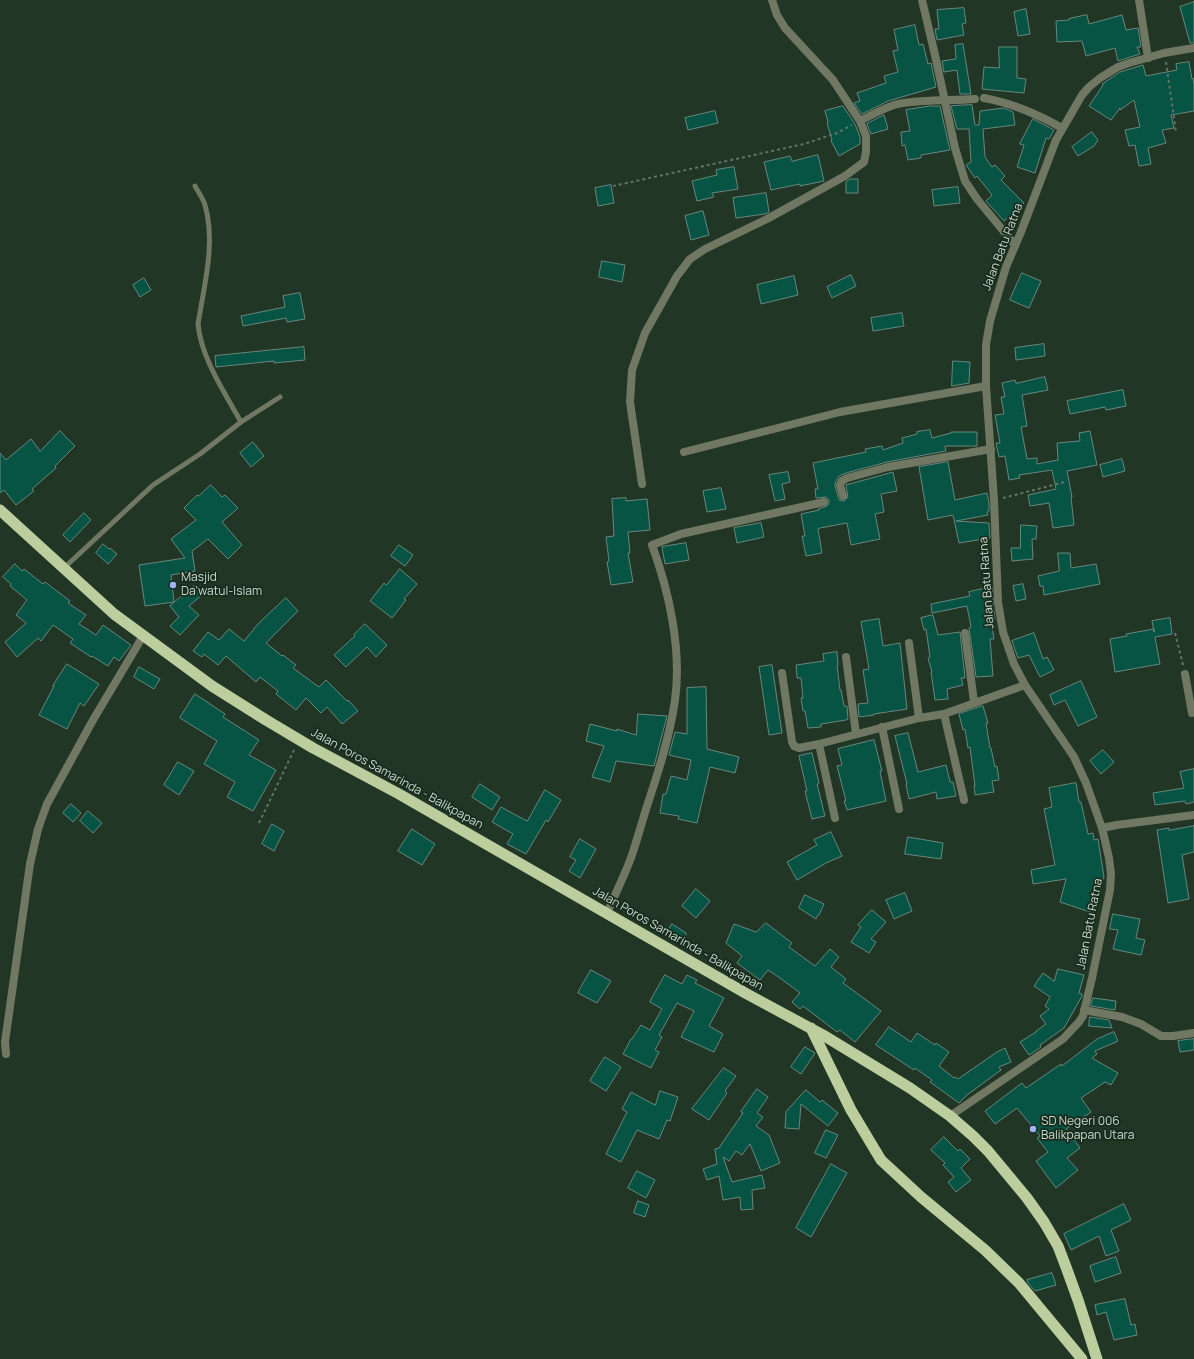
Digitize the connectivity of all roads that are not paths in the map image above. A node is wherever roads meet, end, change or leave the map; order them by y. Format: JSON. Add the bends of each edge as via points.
{"nodes":[{"id":1,"x":772,"y":0,"type":"edge"},
{"id":2,"x":922,"y":0,"type":"edge"},
{"id":3,"x":1139,"y":0,"type":"edge"},
{"id":4,"x":1194,"y":48,"type":"edge"},
{"id":5,"x":1148,"y":58,"type":"junction"},
{"id":6,"x":984,"y":98,"type":"dead end"},
{"id":7,"x":975,"y":99,"type":"dead end"},
{"id":8,"x":945,"y":101,"type":"junction"},
{"id":9,"x":860,"y":121,"type":"junction"},
{"id":10,"x":1062,"y":128,"type":"junction"},
{"id":11,"x":195,"y":186,"type":"dead end"},
{"id":12,"x":1015,"y":245,"type":"junction"},
{"id":13,"x":986,"y":386,"type":"junction"},
{"id":14,"x":280,"y":396,"type":"dead end"},
{"id":15,"x":241,"y":422,"type":"junction"},
{"id":16,"x":991,"y":449,"type":"junction"},
{"id":17,"x":684,"y":452,"type":"dead end"},
{"id":18,"x":642,"y":484,"type":"dead end"},
{"id":19,"x":843,"y":496,"type":"dead end"},
{"id":20,"x":824,"y":502,"type":"dead end"},
{"id":21,"x":0,"y":510,"type":"edge"},
{"id":22,"x":64,"y":569,"type":"junction"},
{"id":23,"x":966,"y":633,"type":"dead end"},
{"id":24,"x":143,"y":636,"type":"junction"},
{"id":25,"x":909,"y":643,"type":"dead end"},
{"id":26,"x":846,"y":657,"type":"dead end"},
{"id":27,"x":782,"y":673,"type":"dead end"},
{"id":28,"x":1185,"y":674,"type":"road end"},
{"id":29,"x":1025,"y":685,"type":"junction"},
{"id":30,"x":974,"y":702,"type":"junction"},
{"id":31,"x":944,"y":714,"type":"junction"},
{"id":32,"x":1193,"y":715,"type":"edge"},
{"id":33,"x":919,"y":718,"type":"junction"},
{"id":34,"x":882,"y":728,"type":"junction"},
{"id":35,"x":856,"y":734,"type":"junction"},
{"id":36,"x":819,"y":744,"type":"junction"},
{"id":37,"x":964,"y":800,"type":"dead end"},
{"id":38,"x":899,"y":808,"type":"dead end"},
{"id":39,"x":1194,"y":815,"type":"edge"},
{"id":40,"x":835,"y":818,"type":"dead end"},
{"id":41,"x":1102,"y":828,"type":"junction"},
{"id":42,"x":607,"y":913,"type":"junction"},
{"id":43,"x":1084,"y":1010,"type":"junction"},
{"id":44,"x":811,"y":1028,"type":"junction"},
{"id":45,"x":1194,"y":1033,"type":"edge"},
{"id":46,"x":6,"y":1054,"type":"dead end"},
{"id":47,"x":950,"y":1116,"type":"junction"},
{"id":48,"x":1082,"y":1359,"type":"edge"},
{"id":49,"x":1096,"y":1359,"type":"edge"}],
"edges":[{"from":1,"to":9,"type":"street","via":[[785,28],[833,80]]},
{"from":2,"to":8,"type":"street"},
{"from":3,"to":5,"type":"street"},
{"from":4,"to":5,"type":"street","name":"Jalan Batu Ratna"},
{"from":5,"to":10,"type":"street","name":"Jalan Batu Ratna","via":[[1118,67],[1100,78],[1082,95]]},
{"from":6,"to":10,"type":"street","via":[[1021,108]]},
{"from":7,"to":8,"type":"street"},
{"from":8,"to":9,"type":"street","via":[[896,104]]},
{"from":8,"to":12,"type":"street","via":[[965,180],[977,199]]},
{"from":9,"to":18,"type":"street","via":[[866,136],[864,162],[767,219],[705,249],[690,259],[677,276],[645,333],[632,370],[630,402]]},
{"from":10,"to":12,"type":"street","name":"Jalan Batu Ratna"},
{"from":11,"to":15,"type":"lane","via":[[204,204],[209,230],[208,266],[198,324],[202,347]]},
{"from":12,"to":13,"type":"street","name":"Jalan Batu Ratna","via":[[990,321],[986,345]]},
{"from":13,"to":16,"type":"street","name":"Jalan Batu Ratna"},
{"from":13,"to":17,"type":"street","via":[[840,412]]},
{"from":14,"to":15,"type":"lane"},
{"from":15,"to":22,"type":"lane","via":[[200,454],[153,485]]},
{"from":16,"to":19,"type":"street","via":[[888,467],[847,478],[840,485]]},
{"from":16,"to":29,"type":"street","name":"Jalan Batu Ratna","via":[[998,602],[1005,640]]},
{"from":20,"to":42,"type":"street","via":[[682,534],[652,545],[662,571],[669,602],[676,652],[675,698],[662,762],[632,856]]},
{"from":21,"to":22,"type":"highway","name":"Jalan Poros Samarinda - Balikpapan"},
{"from":22,"to":24,"type":"highway","name":"Jalan Poros Samarinda - Balikpapan"},
{"from":23,"to":30,"type":"street"},
{"from":24,"to":42,"type":"highway","name":"Jalan Poros Samarinda - Balikpapan","via":[[212,686],[266,720]]},
{"from":24,"to":46,"type":"street","via":[[47,804],[38,829],[30,864],[5,1042]]},
{"from":25,"to":33,"type":"street"},
{"from":26,"to":35,"type":"street"},
{"from":27,"to":36,"type":"street","via":[[794,746],[799,748]]},
{"from":28,"to":32,"type":"street"},
{"from":29,"to":30,"type":"street"},
{"from":29,"to":41,"type":"street","name":"Jalan Batu Ratna","via":[[1074,757]]},
{"from":30,"to":31,"type":"street"},
{"from":31,"to":33,"type":"street"},
{"from":31,"to":37,"type":"street"},
{"from":33,"to":34,"type":"street"},
{"from":34,"to":35,"type":"street"},
{"from":34,"to":38,"type":"street"},
{"from":35,"to":36,"type":"street"},
{"from":36,"to":40,"type":"street"},
{"from":39,"to":41,"type":"street"},
{"from":41,"to":43,"type":"street","name":"Jalan Batu Ratna","via":[[1109,858],[1110,890]]},
{"from":42,"to":44,"type":"highway","name":"Jalan Poros Samarinda - Balikpapan"},
{"from":43,"to":45,"type":"street","via":[[1122,1017],[1141,1024],[1161,1036]]},
{"from":43,"to":47,"type":"street","name":"Jalan Batu Ratna","via":[[1079,1022],[1063,1039]]},
{"from":44,"to":47,"type":"highway","name":"Jalan Poros Samarinda - Balikpapan","via":[[910,1088]]},
{"from":44,"to":48,"type":"highway","via":[[851,1110],[881,1160],[1020,1283]]},
{"from":47,"to":49,"type":"highway","name":"Jalan Poros Samarinda - Balikpapan","via":[[988,1151],[1044,1222],[1066,1266]]}]}
